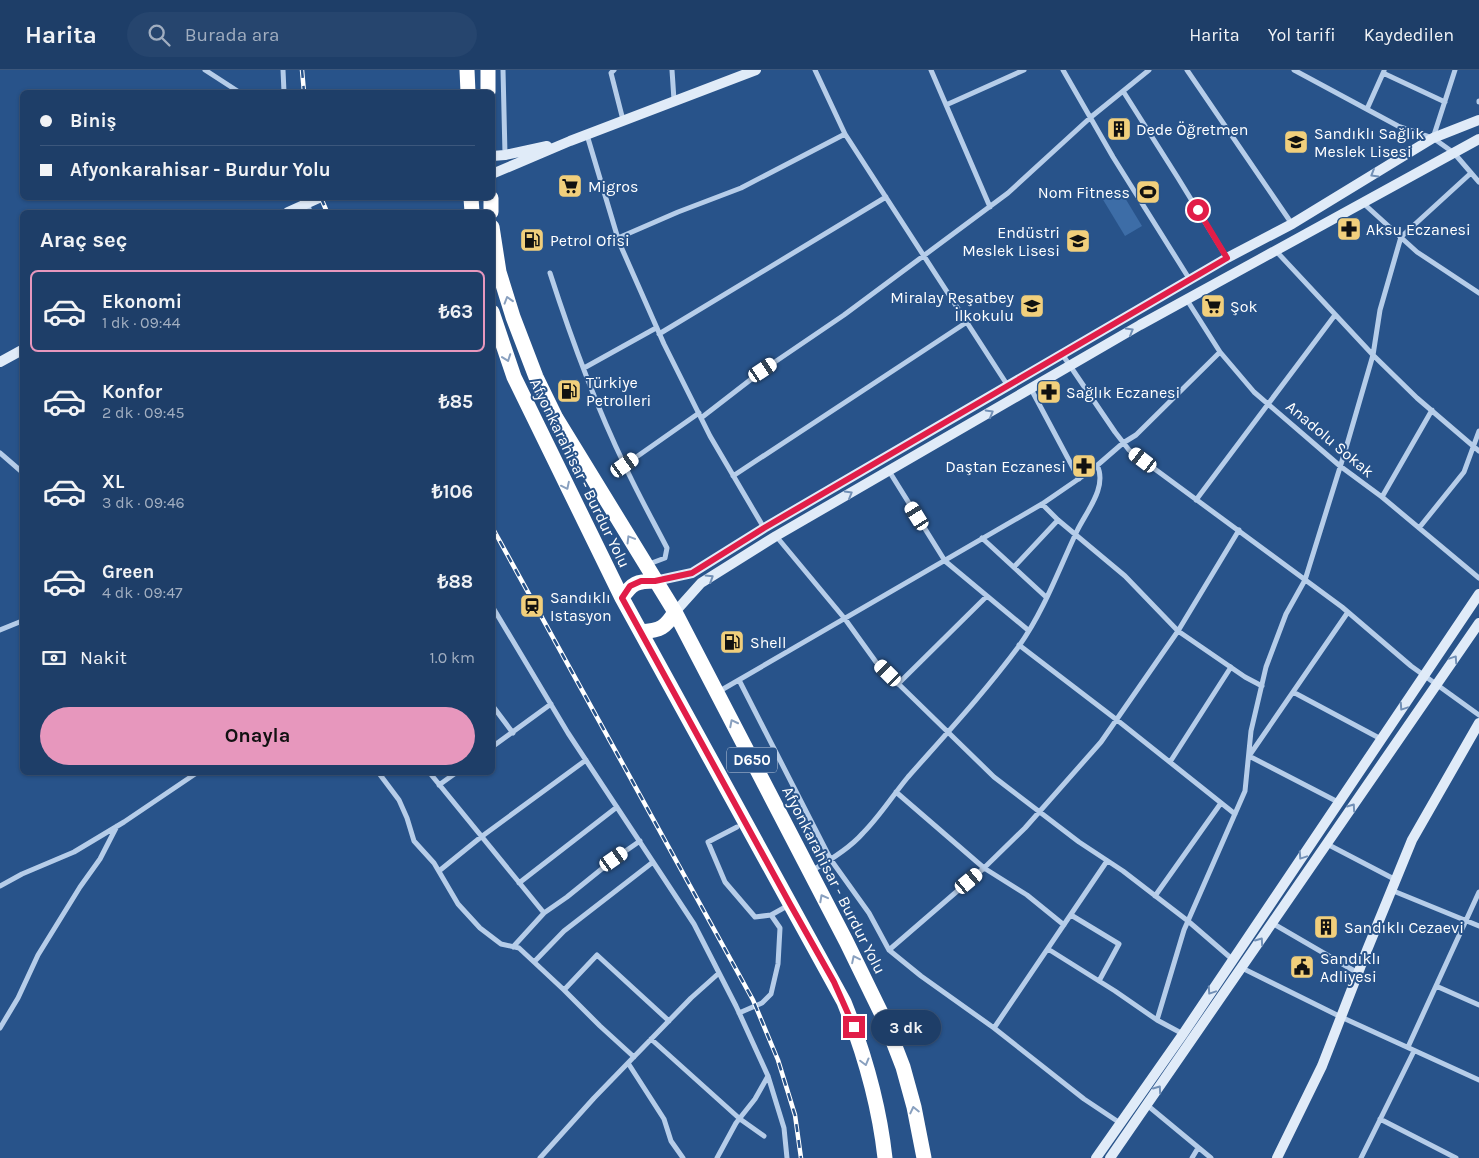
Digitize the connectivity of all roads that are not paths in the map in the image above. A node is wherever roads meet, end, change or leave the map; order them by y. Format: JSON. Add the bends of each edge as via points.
{"nodes":[{"id":1,"x":206,"y":70,"type":"edge"},
{"id":2,"x":283,"y":70,"type":"edge"},
{"id":3,"x":467,"y":70,"type":"edge"},
{"id":4,"x":488,"y":70,"type":"edge"},
{"id":5,"x":502,"y":70,"type":"edge"},
{"id":6,"x":614,"y":70,"type":"edge"},
{"id":7,"x":672,"y":70,"type":"edge"},
{"id":8,"x":756,"y":70,"type":"edge"},
{"id":9,"x":815,"y":70,"type":"edge"},
{"id":10,"x":930,"y":70,"type":"edge"},
{"id":11,"x":1024,"y":70,"type":"edge"},
{"id":12,"x":1063,"y":70,"type":"edge"},
{"id":13,"x":1149,"y":70,"type":"edge"},
{"id":14,"x":1187,"y":70,"type":"edge"},
{"id":15,"x":1294,"y":70,"type":"edge"},
{"id":16,"x":1308,"y":70,"type":"edge"},
{"id":17,"x":1455,"y":70,"type":"edge"},
{"id":18,"x":1384,"y":72,"type":"edge"},
{"id":19,"x":735,"y":73,"type":"edge"},
{"id":20,"x":1305,"y":76,"type":"junction"},
{"id":21,"x":236,"y":90,"type":"edge"},
{"id":22,"x":284,"y":90,"type":"edge"},
{"id":23,"x":468,"y":90,"type":"edge"},
{"id":24,"x":488,"y":90,"type":"edge"},
{"id":25,"x":1123,"y":91,"type":"junction"},
{"id":26,"x":674,"y":100,"type":"junction"},
{"id":27,"x":1445,"y":102,"type":"junction"},
{"id":28,"x":946,"y":105,"type":"junction"},
{"id":29,"x":1367,"y":109,"type":"junction"},
{"id":30,"x":1091,"y":117,"type":"junction"},
{"id":31,"x":623,"y":120,"type":"junction"},
{"id":32,"x":1479,"y":120,"type":"edge"},
{"id":33,"x":586,"y":134,"type":"junction"},
{"id":34,"x":845,"y":134,"type":"junction"},
{"id":35,"x":1433,"y":138,"type":"junction"},
{"id":36,"x":1479,"y":139,"type":"edge"},
{"id":37,"x":570,"y":141,"type":"junction"},
{"id":38,"x":1454,"y":153,"type":"junction"},
{"id":39,"x":505,"y":155,"type":"junction"},
{"id":40,"x":495,"y":156,"type":"edge"},
{"id":41,"x":495,"y":173,"type":"edge"},
{"id":42,"x":1471,"y":173,"type":"junction"},
{"id":43,"x":1479,"y":182,"type":"edge"},
{"id":44,"x":886,"y":197,"type":"junction"},
{"id":45,"x":1363,"y":203,"type":"junction"},
{"id":46,"x":307,"y":204,"type":"edge"},
{"id":47,"x":990,"y":206,"type":"junction"},
{"id":48,"x":293,"y":210,"type":"edge"},
{"id":49,"x":1292,"y":224,"type":"junction"},
{"id":50,"x":1401,"y":237,"type":"junction"},
{"id":51,"x":618,"y":238,"type":"junction"},
{"id":52,"x":495,"y":246,"type":"edge"},
{"id":53,"x":1276,"y":251,"type":"junction"},
{"id":54,"x":924,"y":256,"type":"junction"},
{"id":55,"x":1227,"y":258,"type":"junction"},
{"id":56,"x":550,"y":273,"type":"dead end"},
{"id":57,"x":1190,"y":280,"type":"junction"},
{"id":58,"x":1479,"y":293,"type":"edge"},
{"id":59,"x":1187,"y":300,"type":"junction"},
{"id":60,"x":1335,"y":315,"type":"junction"},
{"id":61,"x":495,"y":321,"type":"edge"},
{"id":62,"x":967,"y":322,"type":"junction"},
{"id":63,"x":656,"y":328,"type":"junction"},
{"id":64,"x":659,"y":334,"type":"junction"},
{"id":65,"x":20,"y":351,"type":"edge"},
{"id":66,"x":1220,"y":352,"type":"junction"},
{"id":67,"x":1062,"y":354,"type":"junction"},
{"id":68,"x":1373,"y":355,"type":"junction"},
{"id":69,"x":0,"y":362,"type":"edge"},
{"id":70,"x":1070,"y":366,"type":"junction"},
{"id":71,"x":584,"y":368,"type":"junction"},
{"id":72,"x":1008,"y":386,"type":"junction"},
{"id":73,"x":1030,"y":389,"type":"junction"},
{"id":74,"x":1268,"y":404,"type":"junction"},
{"id":75,"x":1432,"y":410,"type":"junction"},
{"id":76,"x":700,"y":416,"type":"junction"},
{"id":77,"x":1479,"y":431,"type":"edge"},
{"id":78,"x":1123,"y":443,"type":"junction"},
{"id":79,"x":1473,"y":445,"type":"junction"},
{"id":80,"x":1479,"y":451,"type":"edge"},
{"id":81,"x":0,"y":453,"type":"edge"},
{"id":82,"x":625,"y":465,"type":"junction"},
{"id":83,"x":1097,"y":465,"type":"junction"},
{"id":84,"x":1340,"y":466,"type":"junction"},
{"id":85,"x":20,"y":470,"type":"edge"},
{"id":86,"x":889,"y":471,"type":"junction"},
{"id":87,"x":733,"y":476,"type":"junction"},
{"id":88,"x":1079,"y":479,"type":"junction"},
{"id":89,"x":1382,"y":497,"type":"junction"},
{"id":90,"x":1196,"y":500,"type":"junction"},
{"id":91,"x":1042,"y":504,"type":"junction"},
{"id":92,"x":1058,"y":520,"type":"junction"},
{"id":93,"x":764,"y":528,"type":"junction"},
{"id":94,"x":1419,"y":528,"type":"junction"},
{"id":95,"x":1239,"y":530,"type":"junction"},
{"id":96,"x":776,"y":536,"type":"junction"},
{"id":97,"x":1075,"y":536,"type":"junction"},
{"id":98,"x":982,"y":538,"type":"junction"},
{"id":99,"x":945,"y":560,"type":"junction"},
{"id":100,"x":646,"y":565,"type":"junction"},
{"id":101,"x":1014,"y":567,"type":"junction"},
{"id":102,"x":1479,"y":578,"type":"edge"},
{"id":103,"x":1305,"y":580,"type":"junction"},
{"id":104,"x":655,"y":581,"type":"junction"},
{"id":105,"x":1479,"y":594,"type":"edge"},
{"id":106,"x":987,"y":596,"type":"junction"},
{"id":107,"x":1046,"y":597,"type":"junction"},
{"id":108,"x":622,"y":598,"type":"junction"},
{"id":109,"x":495,"y":611,"type":"edge"},
{"id":110,"x":675,"y":612,"type":"junction"},
{"id":111,"x":1348,"y":612,"type":"junction"},
{"id":112,"x":845,"y":619,"type":"junction"},
{"id":113,"x":20,"y":622,"type":"edge"},
{"id":114,"x":1479,"y":622,"type":"edge"},
{"id":115,"x":0,"y":630,"type":"edge"},
{"id":116,"x":1028,"y":630,"type":"junction"},
{"id":117,"x":1178,"y":630,"type":"junction"},
{"id":118,"x":641,"y":632,"type":"junction"},
{"id":119,"x":1019,"y":645,"type":"junction"},
{"id":120,"x":1231,"y":667,"type":"junction"},
{"id":121,"x":1424,"y":675,"type":"junction"},
{"id":122,"x":739,"y":680,"type":"junction"},
{"id":123,"x":898,"y":684,"type":"junction"},
{"id":124,"x":1437,"y":684,"type":"junction"},
{"id":125,"x":1262,"y":686,"type":"junction"},
{"id":126,"x":717,"y":692,"type":"junction"},
{"id":127,"x":1293,"y":692,"type":"junction"},
{"id":128,"x":551,"y":704,"type":"junction"},
{"id":129,"x":495,"y":709,"type":"edge"},
{"id":130,"x":1479,"y":715,"type":"edge"},
{"id":131,"x":1117,"y":720,"type":"junction"},
{"id":132,"x":1479,"y":722,"type":"edge"},
{"id":133,"x":513,"y":733,"type":"junction"},
{"id":134,"x":948,"y":733,"type":"junction"},
{"id":135,"x":1381,"y":738,"type":"junction"},
{"id":136,"x":495,"y":745,"type":"edge"},
{"id":137,"x":1249,"y":756,"type":"junction"},
{"id":138,"x":586,"y":760,"type":"junction"},
{"id":139,"x":1170,"y":762,"type":"junction"},
{"id":140,"x":194,"y":775,"type":"edge"},
{"id":141,"x":380,"y":775,"type":"edge"},
{"id":142,"x":431,"y":775,"type":"edge"},
{"id":143,"x":453,"y":775,"type":"edge"},
{"id":144,"x":439,"y":786,"type":"junction"},
{"id":145,"x":896,"y":792,"type":"junction"},
{"id":146,"x":1338,"y":802,"type":"junction"},
{"id":147,"x":1221,"y":803,"type":"junction"},
{"id":148,"x":617,"y":807,"type":"junction"},
{"id":149,"x":1040,"y":812,"type":"junction"},
{"id":150,"x":1235,"y":814,"type":"junction"},
{"id":151,"x":117,"y":826,"type":"junction"},
{"id":152,"x":737,"y":827,"type":"dead end"},
{"id":153,"x":481,"y":838,"type":"junction"},
{"id":154,"x":640,"y":841,"type":"junction"},
{"id":155,"x":1327,"y":844,"type":"junction"},
{"id":156,"x":831,"y":860,"type":"junction"},
{"id":157,"x":1108,"y":861,"type":"junction"},
{"id":158,"x":653,"y":862,"type":"junction"},
{"id":159,"x":984,"y":868,"type":"junction"},
{"id":160,"x":439,"y":871,"type":"junction"},
{"id":161,"x":810,"y":872,"type":"junction"},
{"id":162,"x":1396,"y":880,"type":"junction"},
{"id":163,"x":519,"y":883,"type":"junction"},
{"id":164,"x":0,"y":886,"type":"edge"},
{"id":165,"x":1392,"y":890,"type":"junction"},
{"id":166,"x":1479,"y":892,"type":"edge"},
{"id":167,"x":1155,"y":896,"type":"junction"},
{"id":168,"x":790,"y":904,"type":"junction"},
{"id":169,"x":544,"y":913,"type":"junction"},
{"id":170,"x":771,"y":915,"type":"junction"},
{"id":171,"x":1071,"y":915,"type":"junction"},
{"id":172,"x":1188,"y":921,"type":"junction"},
{"id":173,"x":1466,"y":921,"type":"junction"},
{"id":174,"x":1272,"y":923,"type":"junction"},
{"id":175,"x":1064,"y":925,"type":"junction"},
{"id":176,"x":1479,"y":926,"type":"edge"},
{"id":177,"x":513,"y":947,"type":"junction"},
{"id":178,"x":1048,"y":949,"type":"junction"},
{"id":179,"x":889,"y":950,"type":"junction"},
{"id":180,"x":1232,"y":959,"type":"junction"},
{"id":181,"x":534,"y":962,"type":"junction"},
{"id":182,"x":1242,"y":967,"type":"junction"},
{"id":183,"x":719,"y":973,"type":"junction"},
{"id":184,"x":1358,"y":973,"type":"junction"},
{"id":185,"x":1100,"y":981,"type":"junction"},
{"id":186,"x":1436,"y":986,"type":"junction"},
{"id":187,"x":564,"y":990,"type":"junction"},
{"id":188,"x":1479,"y":1005,"type":"edge"},
{"id":189,"x":739,"y":1013,"type":"junction"},
{"id":190,"x":1341,"y":1017,"type":"junction"},
{"id":191,"x":1157,"y":1020,"type":"junction"},
{"id":192,"x":668,"y":1021,"type":"junction"},
{"id":193,"x":0,"y":1028,"type":"edge"},
{"id":194,"x":994,"y":1028,"type":"junction"},
{"id":195,"x":1182,"y":1034,"type":"junction"},
{"id":196,"x":651,"y":1039,"type":"junction"},
{"id":197,"x":1408,"y":1048,"type":"junction"},
{"id":198,"x":1414,"y":1051,"type":"junction"},
{"id":199,"x":634,"y":1057,"type":"junction"},
{"id":200,"x":628,"y":1063,"type":"junction"},
{"id":201,"x":768,"y":1076,"type":"junction"},
{"id":202,"x":1479,"y":1080,"type":"edge"},
{"id":203,"x":1147,"y":1105,"type":"junction"},
{"id":204,"x":740,"y":1119,"type":"junction"},
{"id":205,"x":1380,"y":1119,"type":"junction"},
{"id":206,"x":1120,"y":1124,"type":"junction"},
{"id":207,"x":764,"y":1136,"type":"dead end"},
{"id":208,"x":1198,"y":1148,"type":"junction"},
{"id":209,"x":1444,"y":1155,"type":"edge"},
{"id":210,"x":540,"y":1158,"type":"edge"},
{"id":211,"x":683,"y":1158,"type":"edge"},
{"id":212,"x":717,"y":1158,"type":"edge"},
{"id":213,"x":787,"y":1158,"type":"edge"},
{"id":214,"x":885,"y":1158,"type":"edge"},
{"id":215,"x":924,"y":1158,"type":"edge"},
{"id":216,"x":1096,"y":1158,"type":"edge"},
{"id":217,"x":1110,"y":1158,"type":"edge"},
{"id":218,"x":1192,"y":1158,"type":"edge"},
{"id":219,"x":1211,"y":1158,"type":"edge"},
{"id":220,"x":1277,"y":1158,"type":"edge"},
{"id":221,"x":1360,"y":1158,"type":"edge"},
{"id":222,"x":1456,"y":1158,"type":"edge"}],
"edges":[{"from":1,"to":21,"type":"street"},
{"from":2,"to":22,"type":"street"},
{"from":3,"to":23,"type":"highway"},
{"from":4,"to":24,"type":"highway"},
{"from":5,"to":39,"type":"street"},
{"from":6,"to":31,"type":"street"},
{"from":7,"to":26,"type":"street"},
{"from":8,"to":19,"type":"street"},
{"from":9,"to":34,"type":"street"},
{"from":10,"to":28,"type":"street"},
{"from":11,"to":28,"type":"street"},
{"from":12,"to":30,"type":"street"},
{"from":13,"to":25,"type":"street"},
{"from":14,"to":49,"type":"street"},
{"from":15,"to":20,"type":"street"},
{"from":16,"to":20,"type":"street"},
{"from":17,"to":27,"type":"street"},
{"from":18,"to":27,"type":"street"},
{"from":18,"to":29,"type":"street"},
{"from":19,"to":26,"type":"street"},
{"from":20,"to":29,"type":"street"},
{"from":25,"to":30,"type":"street"},
{"from":25,"to":55,"type":"street"},
{"from":26,"to":31,"type":"street"},
{"from":27,"to":35,"type":"street"},
{"from":28,"to":47,"type":"street"},
{"from":29,"to":35,"type":"street","via":[[1398,126]]},
{"from":30,"to":47,"type":"street","via":[[1008,194]]},
{"from":30,"to":57,"type":"street"},
{"from":31,"to":33,"type":"street"},
{"from":32,"to":35,"type":"street"},
{"from":33,"to":37,"type":"street"},
{"from":33,"to":51,"type":"street"},
{"from":34,"to":44,"type":"street"},
{"from":34,"to":51,"type":"street","via":[[741,188]]},
{"from":35,"to":38,"type":"street"},
{"from":35,"to":49,"type":"street","one_way":true},
{"from":36,"to":38,"type":"street"},
{"from":37,"to":39,"type":"street"},
{"from":37,"to":41,"type":"street"},
{"from":38,"to":42,"type":"street"},
{"from":38,"to":45,"type":"street"},
{"from":39,"to":40,"type":"street"},
{"from":42,"to":43,"type":"street"},
{"from":42,"to":50,"type":"street"},
{"from":44,"to":54,"type":"street"},
{"from":44,"to":64,"type":"street"},
{"from":45,"to":50,"type":"street"},
{"from":45,"to":53,"type":"street"},
{"from":46,"to":48,"type":"street"},
{"from":47,"to":54,"type":"street"},
{"from":49,"to":55,"type":"street"},
{"from":50,"to":58,"type":"street","via":[[1417,252]]},
{"from":50,"to":68,"type":"street","via":[[1380,310]]},
{"from":51,"to":63,"type":"street"},
{"from":100,"to":52,"type":"highway","name":"Afyonkarahisar - Burdur Yolu","number":"D650","one_way":true,"via":[[556,418],[536,377],[513,317]]},
{"from":53,"to":59,"type":"street"},
{"from":53,"to":60,"type":"street"},
{"from":54,"to":62,"type":"street"},
{"from":54,"to":76,"type":"street"},
{"from":55,"to":57,"type":"street"},
{"from":56,"to":71,"type":"street"},
{"from":57,"to":67,"type":"street"},
{"from":59,"to":66,"type":"street","name":"Anadolu Sokak"},
{"from":70,"to":59,"type":"street","one_way":true},
{"from":60,"to":68,"type":"street"},
{"from":60,"to":74,"type":"street"},
{"from":61,"to":108,"type":"highway","name":"Afyonkarahisar - Burdur Yolu","number":"D650","one_way":true,"via":[[514,378]]},
{"from":62,"to":72,"type":"street"},
{"from":62,"to":87,"type":"street"},
{"from":63,"to":64,"type":"street"},
{"from":63,"to":71,"type":"street"},
{"from":64,"to":76,"type":"street"},
{"from":65,"to":69,"type":"street"},
{"from":66,"to":74,"type":"street","name":"Anadolu Sokak"},
{"from":66,"to":78,"type":"street","via":[[1136,435]]},
{"from":67,"to":70,"type":"street"},
{"from":67,"to":72,"type":"street"},
{"from":68,"to":75,"type":"street"},
{"from":68,"to":84,"type":"street"},
{"from":70,"to":73,"type":"street"},
{"from":70,"to":78,"type":"street"},
{"from":71,"to":82,"type":"street"},
{"from":72,"to":93,"type":"street"},
{"from":86,"to":73,"type":"street","one_way":true},
{"from":73,"to":88,"type":"street"},
{"from":74,"to":84,"type":"street","name":"Anadolu Sokak"},
{"from":74,"to":90,"type":"street"},
{"from":75,"to":79,"type":"street"},
{"from":75,"to":89,"type":"street"},
{"from":76,"to":82,"type":"street"},
{"from":76,"to":87,"type":"street"},
{"from":77,"to":79,"type":"street"},
{"from":78,"to":83,"type":"street"},
{"from":78,"to":90,"type":"street"},
{"from":79,"to":80,"type":"street"},
{"from":79,"to":94,"type":"street","via":[[1464,472]]},
{"from":81,"to":85,"type":"street"},
{"from":82,"to":100,"type":"street","via":[[667,548],[665,558]]},
{"from":83,"to":88,"type":"street"},
{"from":83,"to":97,"type":"street","via":[[1101,473],[1100,484]]},
{"from":84,"to":89,"type":"street","name":"Anadolu Sokak"},
{"from":84,"to":103,"type":"street"},
{"from":96,"to":86,"type":"street","one_way":true},
{"from":86,"to":99,"type":"street"},
{"from":87,"to":93,"type":"street"},
{"from":88,"to":91,"type":"street"},
{"from":89,"to":94,"type":"street","name":"Anadolu Sokak"},
{"from":90,"to":95,"type":"street"},
{"from":91,"to":92,"type":"street"},
{"from":91,"to":98,"type":"street"},
{"from":92,"to":97,"type":"street"},
{"from":92,"to":101,"type":"street"},
{"from":93,"to":104,"type":"street","via":[[692,573]]},
{"from":94,"to":102,"type":"street","name":"Anadolu Sokak"},
{"from":95,"to":103,"type":"street"},
{"from":95,"to":117,"type":"street"},
{"from":110,"to":96,"type":"street","one_way":true,"via":[[701,583]]},
{"from":96,"to":112,"type":"street"},
{"from":97,"to":107,"type":"street"},
{"from":97,"to":117,"type":"street","via":[[1125,576]]},
{"from":98,"to":99,"type":"street"},
{"from":98,"to":101,"type":"street"},
{"from":99,"to":106,"type":"street"},
{"from":99,"to":112,"type":"street"},
{"from":100,"to":104,"type":"highway","name":"Afyonkarahisar - Burdur Yolu","number":"D650"},
{"from":101,"to":107,"type":"street"},
{"from":103,"to":111,"type":"street"},
{"from":103,"to":125,"type":"street","via":[[1286,614]]},
{"from":104,"to":108,"type":"highway","via":[[641,581],[630,586]]},
{"from":104,"to":110,"type":"highway","name":"Afyonkarahisar - Burdur Yolu","number":"D650"},
{"from":105,"to":121,"type":"street"},
{"from":106,"to":116,"type":"street"},
{"from":106,"to":123,"type":"street"},
{"from":107,"to":116,"type":"street"},
{"from":108,"to":118,"type":"highway","name":"Afyonkarahisar - Burdur Yolu","number":"D650"},
{"from":109,"to":128,"type":"street"},
{"from":110,"to":118,"type":"highway","via":[[666,626]]},
{"from":110,"to":126,"type":"highway","name":"Afyonkarahisar - Burdur Yolu","number":"D650"},
{"from":111,"to":121,"type":"street"},
{"from":111,"to":127,"type":"street"},
{"from":112,"to":122,"type":"street"},
{"from":112,"to":123,"type":"street","via":[[876,662]]},
{"from":113,"to":115,"type":"street"},
{"from":124,"to":114,"type":"street","one_way":true},
{"from":116,"to":119,"type":"street"},
{"from":117,"to":120,"type":"street"},
{"from":117,"to":131,"type":"street"},
{"from":118,"to":168,"type":"highway","name":"Afyonkarahisar - Burdur Yolu","number":"D650"},
{"from":119,"to":131,"type":"street"},
{"from":119,"to":134,"type":"street"},
{"from":120,"to":125,"type":"street"},
{"from":120,"to":139,"type":"street"},
{"from":121,"to":124,"type":"street"},
{"from":121,"to":135,"type":"street","one_way":true},
{"from":122,"to":126,"type":"street"},
{"from":122,"to":156,"type":"street"},
{"from":123,"to":134,"type":"street"},
{"from":124,"to":130,"type":"street"},
{"from":155,"to":124,"type":"street","one_way":true},
{"from":125,"to":137,"type":"street"},
{"from":161,"to":126,"type":"highway","name":"Afyonkarahisar - Burdur Yolu","number":"D650","one_way":true},
{"from":127,"to":135,"type":"street"},
{"from":127,"to":137,"type":"street"},
{"from":128,"to":133,"type":"street"},
{"from":128,"to":138,"type":"street"},
{"from":129,"to":133,"type":"street"},
{"from":131,"to":139,"type":"street"},
{"from":131,"to":149,"type":"street"},
{"from":132,"to":162,"type":"street","via":[[1412,840]]},
{"from":133,"to":136,"type":"street"},
{"from":134,"to":145,"type":"street"},
{"from":134,"to":149,"type":"street","via":[[994,777]]},
{"from":135,"to":146,"type":"street"},
{"from":137,"to":146,"type":"street"},
{"from":137,"to":150,"type":"street","via":[[1245,791]]},
{"from":138,"to":148,"type":"street"},
{"from":138,"to":153,"type":"street"},
{"from":139,"to":147,"type":"street"},
{"from":140,"to":151,"type":"street"},
{"from":141,"to":160,"type":"street","via":[[408,818],[414,841]]},
{"from":142,"to":144,"type":"street"},
{"from":143,"to":144,"type":"street"},
{"from":144,"to":153,"type":"street"},
{"from":145,"to":156,"type":"street","via":[[863,834]]},
{"from":145,"to":159,"type":"street"},
{"from":146,"to":180,"type":"street","one_way":true},
{"from":147,"to":150,"type":"street"},
{"from":147,"to":167,"type":"street"},
{"from":148,"to":154,"type":"street"},
{"from":148,"to":163,"type":"street"},
{"from":149,"to":157,"type":"street"},
{"from":149,"to":159,"type":"street"},
{"from":150,"to":172,"type":"street"},
{"from":151,"to":164,"type":"street","via":[[74,852]]},
{"from":151,"to":193,"type":"street","via":[[100,859],[38,955]]},
{"from":152,"to":170,"type":"street","via":[[708,842],[714,858],[725,882],[755,917]]},
{"from":153,"to":160,"type":"street"},
{"from":153,"to":163,"type":"street"},
{"from":154,"to":158,"type":"street"},
{"from":154,"to":169,"type":"street"},
{"from":155,"to":162,"type":"street"},
{"from":155,"to":174,"type":"street"},
{"from":156,"to":161,"type":"street"},
{"from":156,"to":179,"type":"street","via":[[869,913]]},
{"from":157,"to":167,"type":"street"},
{"from":157,"to":171,"type":"street"},
{"from":158,"to":181,"type":"street","via":[[564,932]]},
{"from":158,"to":183,"type":"street","via":[[694,924]]},
{"from":159,"to":175,"type":"street","via":[[1027,895]]},
{"from":159,"to":179,"type":"street"},
{"from":160,"to":177,"type":"street","via":[[458,904],[480,928],[501,944]]},
{"from":215,"to":161,"type":"highway","name":"Afyonkarahisar - Burdur Yolu","number":"D650","one_way":true,"via":[[903,1067],[886,1023]]},
{"from":162,"to":165,"type":"street"},
{"from":163,"to":169,"type":"street"},
{"from":165,"to":173,"type":"street"},
{"from":165,"to":184,"type":"street"},
{"from":166,"to":173,"type":"street"},
{"from":167,"to":172,"type":"street"},
{"from":168,"to":170,"type":"street"},
{"from":168,"to":214,"type":"highway","name":"Afyonkarahisar - Burdur Yolu","number":"D650","one_way":true,"via":[[834,982],[854,1027],[874,1093]]},
{"from":169,"to":177,"type":"street"},
{"from":170,"to":189,"type":"street","via":[[780,928],[778,964],[771,994],[762,1003]]},
{"from":171,"to":175,"type":"street"},
{"from":171,"to":185,"type":"street","via":[[1119,944]]},
{"from":172,"to":180,"type":"street"},
{"from":172,"to":191,"type":"street"},
{"from":173,"to":176,"type":"street"},
{"from":173,"to":186,"type":"street"},
{"from":182,"to":174,"type":"street","one_way":true},
{"from":174,"to":184,"type":"street"},
{"from":175,"to":178,"type":"street"},
{"from":177,"to":181,"type":"street","via":[[519,948]]},
{"from":178,"to":185,"type":"street"},
{"from":178,"to":194,"type":"street"},
{"from":179,"to":194,"type":"street"},
{"from":180,"to":195,"type":"street","one_way":true},
{"from":181,"to":187,"type":"street"},
{"from":182,"to":190,"type":"street"},
{"from":203,"to":182,"type":"street","one_way":true},
{"from":183,"to":189,"type":"street"},
{"from":183,"to":192,"type":"street"},
{"from":184,"to":190,"type":"street"},
{"from":185,"to":191,"type":"street"},
{"from":186,"to":188,"type":"street"},
{"from":186,"to":197,"type":"street"},
{"from":187,"to":192,"type":"street","via":[[597,955]]},
{"from":187,"to":199,"type":"street"},
{"from":189,"to":201,"type":"street"},
{"from":190,"to":197,"type":"street"},
{"from":190,"to":220,"type":"street","via":[[1322,1066]]},
{"from":191,"to":195,"type":"street"},
{"from":192,"to":196,"type":"street"},
{"from":194,"to":206,"type":"street"},
{"from":195,"to":206,"type":"street"},
{"from":196,"to":199,"type":"street"},
{"from":196,"to":204,"type":"street"},
{"from":197,"to":198,"type":"street"},
{"from":198,"to":202,"type":"street"},
{"from":198,"to":205,"type":"street"},
{"from":199,"to":200,"type":"street"},
{"from":200,"to":210,"type":"street"},
{"from":200,"to":211,"type":"street","via":[[664,1119],[671,1141]]},
{"from":201,"to":204,"type":"street"},
{"from":201,"to":213,"type":"street","via":[[784,1128]]},
{"from":203,"to":208,"type":"street"},
{"from":203,"to":217,"type":"street"},
{"from":204,"to":207,"type":"street"},
{"from":204,"to":212,"type":"street"},
{"from":205,"to":209,"type":"street"},
{"from":205,"to":221,"type":"street"},
{"from":206,"to":216,"type":"street"},
{"from":208,"to":218,"type":"street"},
{"from":208,"to":219,"type":"street"},
{"from":209,"to":222,"type":"street"}]}
